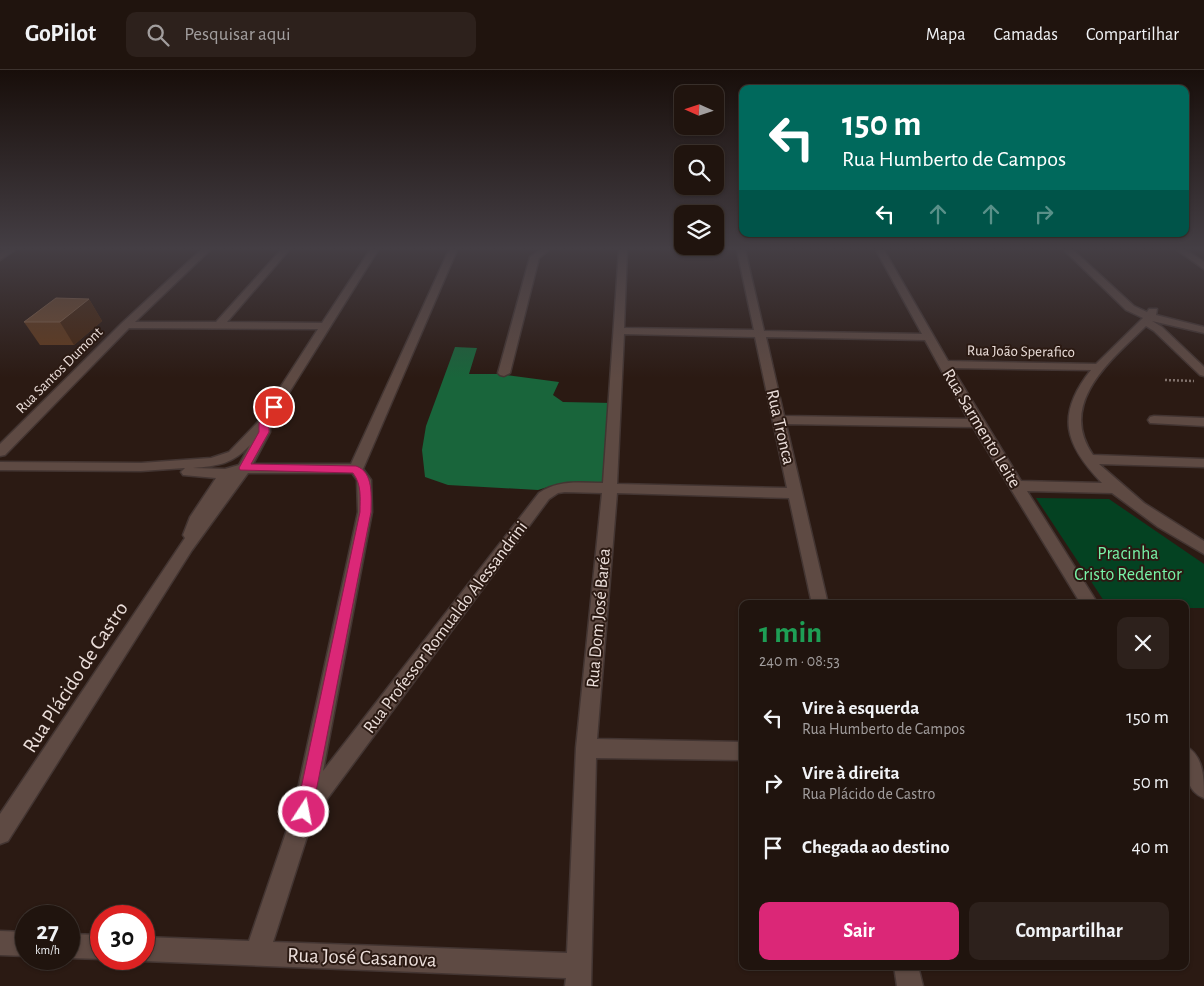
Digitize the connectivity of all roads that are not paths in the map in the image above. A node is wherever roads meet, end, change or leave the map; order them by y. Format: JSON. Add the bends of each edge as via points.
{"nodes":[{"id":1,"x":160,"y":293,"type":"edge"},
{"id":2,"x":248,"y":293,"type":"edge"},
{"id":3,"x":345,"y":293,"type":"edge"},
{"id":4,"x":434,"y":293,"type":"edge"},
{"id":5,"x":525,"y":293,"type":"edge"},
{"id":6,"x":621,"y":293,"type":"edge"},
{"id":7,"x":751,"y":293,"type":"edge"},
{"id":8,"x":904,"y":293,"type":"edge"},
{"id":9,"x":1113,"y":293,"type":"edge"},
{"id":10,"x":1150,"y":317,"type":"junction"},
{"id":11,"x":126,"y":325,"type":"junction"},
{"id":12,"x":219,"y":325,"type":"junction"},
{"id":13,"x":325,"y":326,"type":"junction"},
{"id":14,"x":1204,"y":330,"type":"edge"},
{"id":15,"x":619,"y":331,"type":"junction"},
{"id":16,"x":760,"y":335,"type":"junction"},
{"id":17,"x":929,"y":337,"type":"junction"},
{"id":18,"x":944,"y":364,"type":"junction"},
{"id":19,"x":1097,"y":367,"type":"junction"},
{"id":20,"x":1204,"y":373,"type":"edge"},
{"id":21,"x":504,"y":374,"type":"dead end"},
{"id":22,"x":779,"y":420,"type":"junction"},
{"id":23,"x":1154,"y":420,"type":"dead end"},
{"id":24,"x":1204,"y":422,"type":"edge"},
{"id":25,"x":264,"y":423,"type":"junction"},
{"id":26,"x":977,"y":423,"type":"junction"},
{"id":27,"x":0,"y":452,"type":"edge"},
{"id":28,"x":1089,"y":459,"type":"junction"},
{"id":29,"x":1204,"y":463,"type":"edge"},
{"id":30,"x":0,"y":466,"type":"edge"},
{"id":31,"x":141,"y":467,"type":"junction"},
{"id":32,"x":244,"y":468,"type":"junction"},
{"id":33,"x":356,"y":469,"type":"junction"},
{"id":34,"x":226,"y":474,"type":"junction"},
{"id":35,"x":1017,"y":486,"type":"junction"},
{"id":36,"x":610,"y":488,"type":"junction"},
{"id":37,"x":1116,"y":488,"type":"junction"},
{"id":38,"x":796,"y":493,"type":"junction"},
{"id":39,"x":187,"y":546,"type":"junction"},
{"id":40,"x":1204,"y":548,"type":"edge"},
{"id":41,"x":819,"y":600,"type":"edge"},
{"id":42,"x":1088,"y":600,"type":"edge"},
{"id":43,"x":586,"y":748,"type":"junction"},
{"id":44,"x":739,"y":751,"type":"edge"},
{"id":45,"x":1189,"y":764,"type":"edge"},
{"id":46,"x":1204,"y":788,"type":"edge"},
{"id":47,"x":304,"y":812,"type":"junction"},
{"id":48,"x":0,"y":833,"type":"edge"},
{"id":49,"x":0,"y":943,"type":"edge"},
{"id":50,"x":15,"y":944,"type":"edge"},
{"id":51,"x":155,"y":948,"type":"edge"},
{"id":52,"x":257,"y":953,"type":"junction"},
{"id":53,"x":907,"y":970,"type":"edge"},
{"id":54,"x":579,"y":976,"type":"edge"},
{"id":55,"x":910,"y":986,"type":"edge"}],
"edges":[{"from":1,"to":11,"type":"street","name":"Rua Santos Dumont"},
{"from":2,"to":12,"type":"street"},
{"from":3,"to":13,"type":"street","name":"Rua Plácido de Castro"},
{"from":4,"to":33,"type":"street"},
{"from":5,"to":21,"type":"street"},
{"from":6,"to":15,"type":"street","name":"Rua Dom José Baréa"},
{"from":7,"to":16,"type":"street","name":"Rua Tronca"},
{"from":8,"to":17,"type":"street","name":"Rua Sarmento Leite"},
{"from":9,"to":10,"type":"street","via":[[1130,308]]},
{"from":10,"to":14,"type":"street"},
{"from":10,"to":19,"type":"street"},
{"from":10,"to":20,"type":"street","via":[[1158,330]]},
{"from":11,"to":12,"type":"street"},
{"from":11,"to":27,"type":"street","name":"Rua Santos Dumont"},
{"from":12,"to":13,"type":"street"},
{"from":13,"to":25,"type":"street","name":"Rua Plácido de Castro"},
{"from":15,"to":16,"type":"street"},
{"from":15,"to":36,"type":"street","name":"Rua Dom José Baréa"},
{"from":16,"to":17,"type":"street"},
{"from":16,"to":22,"type":"street","name":"Rua Tronca"},
{"from":17,"to":18,"type":"street","name":"Rua Sarmento Leite"},
{"from":18,"to":19,"type":"street","name":"Rua João Sperafico"},
{"from":18,"to":26,"type":"street","name":"Rua Sarmento Leite"},
{"from":19,"to":28,"type":"street","via":[[1077,401],[1073,419],[1077,437]]},
{"from":22,"to":26,"type":"street"},
{"from":22,"to":38,"type":"street","name":"Rua Tronca"},
{"from":23,"to":24,"type":"street"},
{"from":25,"to":31,"type":"street","via":[[242,448],[223,460]]},
{"from":25,"to":32,"type":"street","name":"Rua Plácido de Castro","via":[[264,432]]},
{"from":26,"to":35,"type":"street","name":"Rua Sarmento Leite"},
{"from":28,"to":29,"type":"street"},
{"from":28,"to":37,"type":"street"},
{"from":30,"to":31,"type":"street"},
{"from":31,"to":34,"type":"street"},
{"from":32,"to":33,"type":"street"},
{"from":32,"to":34,"type":"street"},
{"from":32,"to":39,"type":"street","name":"Rua Plácido de Castro"},
{"from":33,"to":47,"type":"street","via":[[364,480],[365,512]]},
{"from":34,"to":39,"type":"street","name":"Rua Plácido de Castro","via":[[197,517]]},
{"from":35,"to":37,"type":"street"},
{"from":35,"to":42,"type":"street","name":"Rua Sarmento Leite"},
{"from":36,"to":38,"type":"street","name":"Rua Professor Romualdo Alessandrini"},
{"from":36,"to":43,"type":"street","name":"Rua Dom José Baréa"},
{"from":36,"to":47,"type":"street","name":"Rua Professor Romualdo Alessandrini","via":[[564,487],[544,496]]},
{"from":37,"to":40,"type":"street","via":[[1146,512]]},
{"from":38,"to":41,"type":"street","name":"Rua Tronca"},
{"from":39,"to":48,"type":"street","name":"Rua Plácido de Castro"},
{"from":43,"to":44,"type":"street"},
{"from":43,"to":54,"type":"street","name":"Rua Dom José Baréa"},
{"from":45,"to":46,"type":"street"},
{"from":47,"to":52,"type":"street"},
{"from":49,"to":50,"type":"street"},
{"from":51,"to":52,"type":"street","name":"Rua José Casanova"},
{"from":52,"to":54,"type":"street","name":"Rua José Casanova"},
{"from":53,"to":55,"type":"street"}]}
